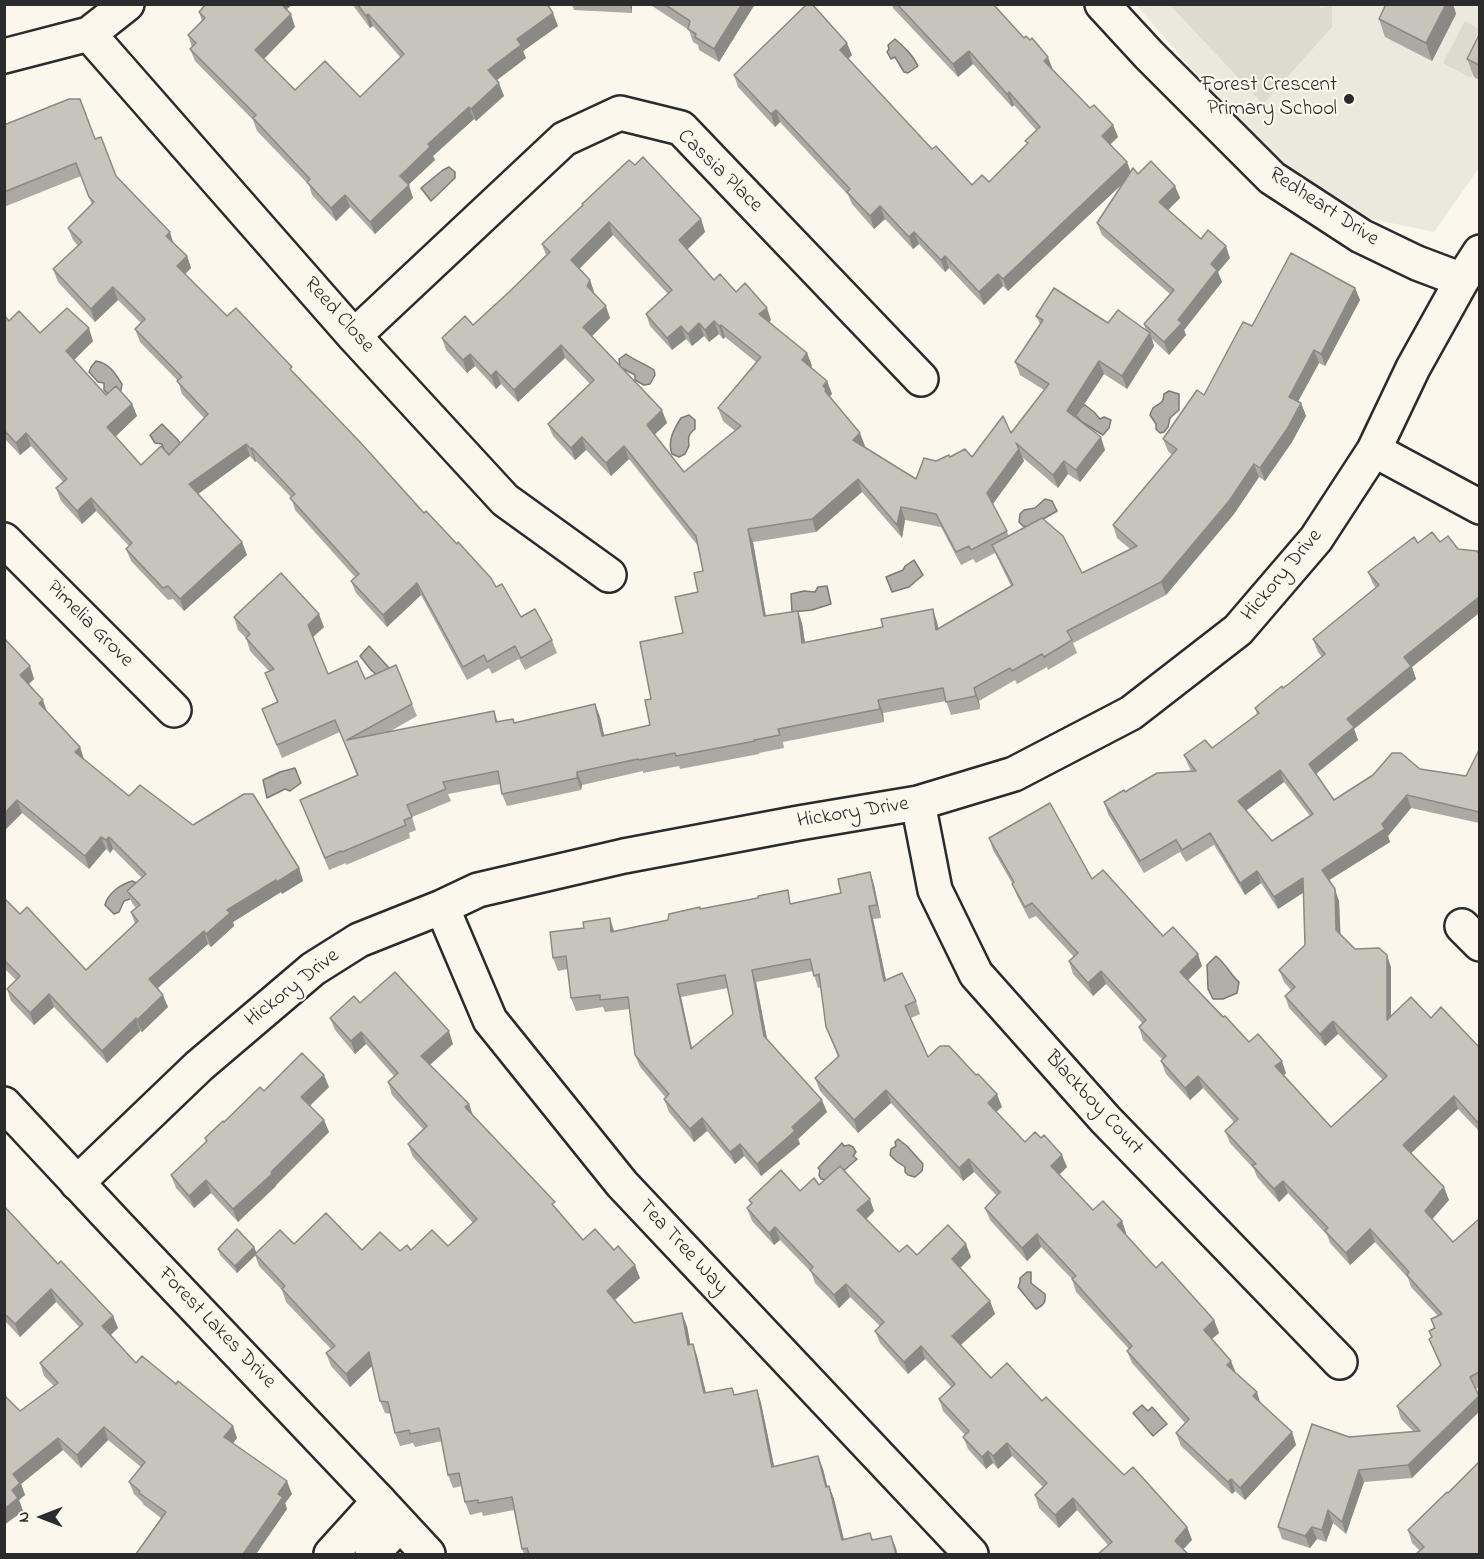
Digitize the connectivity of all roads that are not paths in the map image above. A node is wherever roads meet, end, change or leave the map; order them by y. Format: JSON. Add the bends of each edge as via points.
{"nodes":[{"id":1,"x":127,"y":4,"type":"edge"},
{"id":2,"x":1102,"y":4,"type":"edge"},
{"id":3,"x":89,"y":34,"type":"junction"},
{"id":4,"x":4,"y":56,"type":"edge"},
{"id":5,"x":1479,"y":252,"type":"edge"},
{"id":6,"x":1462,"y":280,"type":"junction"},
{"id":7,"x":354,"y":336,"type":"junction"},
{"id":8,"x":921,"y":379,"type":"dead end"},
{"id":9,"x":1374,"y":450,"type":"junction"},
{"id":10,"x":1479,"y":507,"type":"edge"},
{"id":11,"x":4,"y":540,"type":"edge"},
{"id":12,"x":609,"y":575,"type":"dead end"},
{"id":13,"x":174,"y":710,"type":"dead end"},
{"id":14,"x":918,"y":803,"type":"junction"},
{"id":15,"x":442,"y":907,"type":"junction"},
{"id":16,"x":4,"y":1104,"type":"edge"},
{"id":17,"x":77,"y":1183,"type":"junction"},
{"id":18,"x":1340,"y":1362,"type":"dead end"},
{"id":19,"x":389,"y":1513,"type":"junction"},
{"id":20,"x":331,"y":1554,"type":"edge"},
{"id":21,"x":372,"y":1554,"type":"edge"},
{"id":22,"x":428,"y":1554,"type":"edge"},
{"id":23,"x":971,"y":1554,"type":"edge"}],
"edges":[{"from":1,"to":3,"type":"street"},
{"from":2,"to":6,"type":"street","name":"Redheart Drive","via":[[1272,178],[1361,236]]},
{"from":3,"to":4,"type":"street"},
{"from":3,"to":7,"type":"street","name":"Reed Close"},
{"from":5,"to":6,"type":"street","name":"Hickory Drive"},
{"from":6,"to":9,"type":"street","name":"Hickory Drive","via":[[1413,368]]},
{"from":7,"to":8,"type":"street","name":"Cassia Place","via":[[564,139],[620,113],[681,128]]},
{"from":7,"to":12,"type":"street","name":"Reed Close","via":[[505,500]]},
{"from":9,"to":10,"type":"street"},
{"from":9,"to":14,"type":"street","name":"Hickory Drive","via":[[1316,539],[1238,630],[1131,713],[1014,774]]},
{"from":11,"to":13,"type":"street","name":"Pimelia Grove"},
{"from":14,"to":15,"type":"street","name":"Hickory Drive","via":[[624,856],[478,890]]},
{"from":14,"to":18,"type":"street","name":"Blackboy Court","via":[[935,890],[976,974],[1105,1119]]},
{"from":15,"to":17,"type":"street","name":"Hickory Drive","via":[[359,940],[313,969],[199,1066]]},
{"from":15,"to":23,"type":"street","name":"Tea Tree Way","via":[[490,1020],[614,1175]]},
{"from":16,"to":17,"type":"street","name":"Forest Lakes Drive"},
{"from":17,"to":19,"type":"street","name":"Forest Lakes Drive"},
{"from":19,"to":20,"type":"street"},
{"from":19,"to":21,"type":"street"},
{"from":19,"to":22,"type":"street","name":"Forest Lakes Drive"}]}
